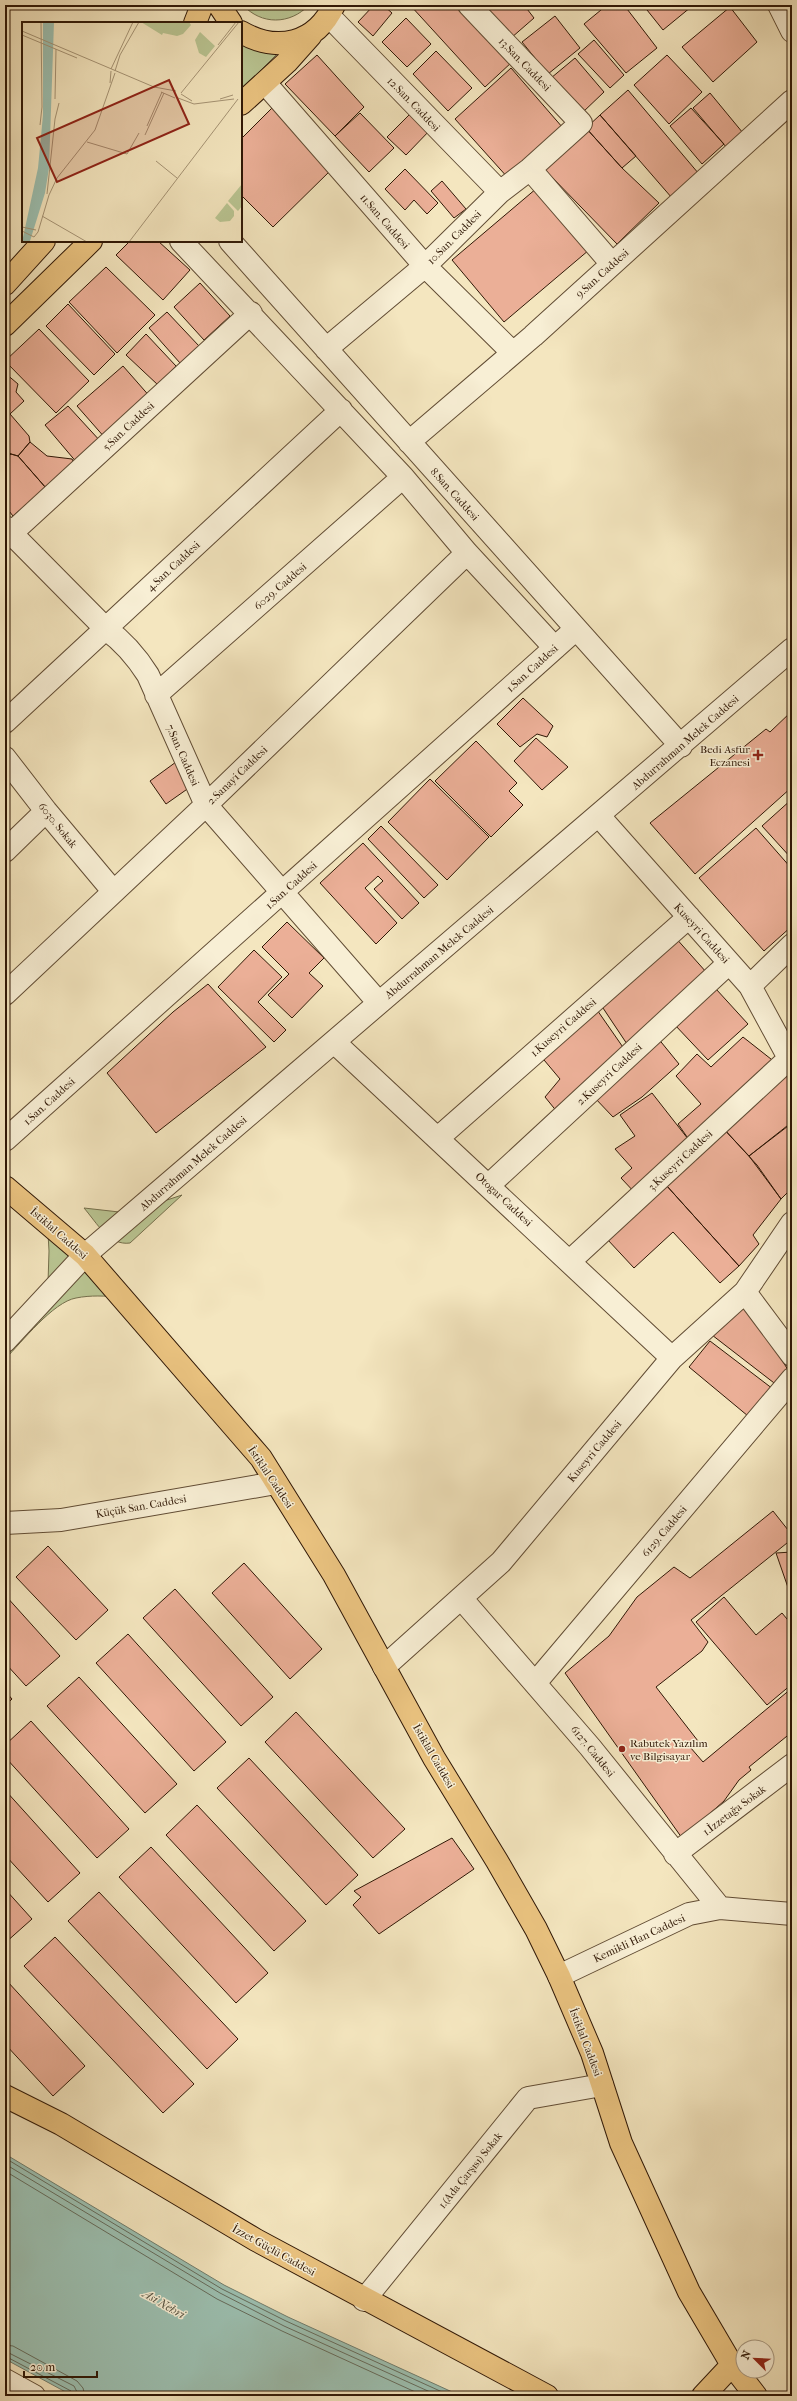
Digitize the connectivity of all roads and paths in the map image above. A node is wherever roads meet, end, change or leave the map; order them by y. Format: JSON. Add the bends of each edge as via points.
{"nodes":[{"id":1,"x":469,"y":5,"type":"edge"},
{"id":2,"x":778,"y":5,"type":"edge"},
{"id":3,"x":204,"y":9,"type":"edge"},
{"id":4,"x":326,"y":17,"type":"edge"},
{"id":5,"x":230,"y":22,"type":"edge"},
{"id":6,"x":792,"y":31,"type":"edge"},
{"id":7,"x":242,"y":33,"type":"edge"},
{"id":8,"x":265,"y":84,"type":"junction"},
{"id":9,"x":792,"y":101,"type":"edge"},
{"id":10,"x":242,"y":103,"type":"edge"},
{"id":11,"x":581,"y":123,"type":"joint"},
{"id":12,"x":530,"y":169,"type":"junction"},
{"id":13,"x":500,"y":192,"type":"junction"},
{"id":14,"x":43,"y":242,"type":"edge"},
{"id":15,"x":90,"y":242,"type":"edge"},
{"id":16,"x":182,"y":242,"type":"edge"},
{"id":17,"x":231,"y":242,"type":"edge"},
{"id":18,"x":612,"y":264,"type":"junction"},
{"id":19,"x":425,"y":266,"type":"junction"},
{"id":20,"x":5,"y":284,"type":"edge"},
{"id":21,"x":251,"y":313,"type":"junction"},
{"id":22,"x":5,"y":325,"type":"edge"},
{"id":23,"x":326,"y":349,"type":"junction"},
{"id":24,"x":512,"y":352,"type":"junction"},
{"id":25,"x":340,"y":410,"type":"junction"},
{"id":26,"x":409,"y":442,"type":"junction"},
{"id":27,"x":403,"y":477,"type":"junction"},
{"id":28,"x":7,"y":533,"type":"edge"},
{"id":29,"x":467,"y":553,"type":"junction"},
{"id":30,"x":106,"y":629,"type":"junction"},
{"id":31,"x":576,"y":629,"type":"junction"},
{"id":32,"x":555,"y":648,"type":"junction"},
{"id":33,"x":792,"y":649,"type":"edge"},
{"id":34,"x":156,"y":695,"type":"junction"},
{"id":35,"x":5,"y":722,"type":"edge"},
{"id":36,"x":681,"y":746,"type":"junction"},
{"id":37,"x":5,"y":758,"type":"edge"},
{"id":38,"x":206,"y":805,"type":"junction"},
{"id":39,"x":46,"y":811,"type":"junction"},
{"id":40,"x":599,"y":816,"type":"junction"},
{"id":41,"x":5,"y":851,"type":"edge"},
{"id":42,"x":113,"y":891,"type":"junction"},
{"id":43,"x":282,"y":892,"type":"junction"},
{"id":44,"x":689,"y":917,"type":"junction"},
{"id":45,"x":792,"y":945,"type":"edge"},
{"id":46,"x":729,"y":963,"type":"junction"},
{"id":47,"x":750,"y":986,"type":"junction"},
{"id":48,"x":5,"y":994,"type":"edge"},
{"id":49,"x":379,"y":1003,"type":"junction"},
{"id":50,"x":334,"y":1042,"type":"junction"},
{"id":51,"x":791,"y":1058,"type":"edge"},
{"id":52,"x":438,"y":1138,"type":"junction"},
{"id":53,"x":5,"y":1140,"type":"edge"},
{"id":54,"x":489,"y":1185,"type":"junction"},
{"id":55,"x":5,"y":1187,"type":"edge"},
{"id":56,"x":792,"y":1223,"type":"edge"},
{"id":57,"x":85,"y":1255,"type":"junction"},
{"id":58,"x":570,"y":1261,"type":"junction"},
{"id":59,"x":745,"y":1292,"type":"junction"},
{"id":60,"x":5,"y":1341,"type":"edge"},
{"id":61,"x":792,"y":1355,"type":"edge"},
{"id":62,"x":672,"y":1358,"type":"junction"},
{"id":63,"x":792,"y":1379,"type":"edge"},
{"id":64,"x":276,"y":1483,"type":"junction"},
{"id":65,"x":5,"y":1523,"type":"edge"},
{"id":66,"x":461,"y":1598,"type":"junction"},
{"id":67,"x":384,"y":1667,"type":"junction"},
{"id":68,"x":536,"y":1682,"type":"junction"},
{"id":69,"x":792,"y":1765,"type":"edge"},
{"id":70,"x":675,"y":1854,"type":"junction"},
{"id":71,"x":720,"y":1908,"type":"junction"},
{"id":72,"x":792,"y":1914,"type":"edge"},
{"id":73,"x":559,"y":1976,"type":"junction"},
{"id":74,"x":602,"y":2085,"type":"junction"},
{"id":75,"x":5,"y":2096,"type":"edge"},
{"id":76,"x":364,"y":2300,"type":"junction"},
{"id":77,"x":732,"y":2365,"type":"junction"},
{"id":78,"x":5,"y":2380,"type":"edge"},
{"id":79,"x":34,"y":2396,"type":"edge"},
{"id":80,"x":547,"y":2396,"type":"edge"},
{"id":81,"x":702,"y":2396,"type":"edge"},
{"id":82,"x":756,"y":2396,"type":"edge"}],
"edges":[{"from":1,"to":11,"type":"street","name":"13.San. Caddesi"},
{"from":2,"to":6,"type":"street"},
{"from":3,"to":5,"type":"main road","via":[[223,14]]},
{"from":4,"to":7,"type":"main road","via":[[296,41],[276,44],[255,40]]},
{"from":4,"to":8,"type":"main road"},
{"from":4,"to":13,"type":"street","name":"12.San. Caddesi"},
{"from":8,"to":10,"type":"main road"},
{"from":8,"to":19,"type":"street","name":"11.San. Caddesi"},
{"from":9,"to":18,"type":"street","name":"9.San. Caddesi"},
{"from":11,"to":12,"type":"street","name":"10.San. Caddesi"},
{"from":12,"to":13,"type":"street","name":"10.San. Caddesi"},
{"from":12,"to":18,"type":"street"},
{"from":13,"to":19,"type":"street","name":"10.San. Caddesi"},
{"from":14,"to":20,"type":"main road"},
{"from":15,"to":22,"type":"main road"},
{"from":16,"to":21,"type":"street"},
{"from":17,"to":23,"type":"street","name":"8.San. Caddesi"},
{"from":18,"to":24,"type":"street","name":"9.San. Caddesi"},
{"from":19,"to":23,"type":"street","name":"10.San. Caddesi"},
{"from":19,"to":24,"type":"street","name":"11.San. Caddesi"},
{"from":21,"to":25,"type":"street"},
{"from":21,"to":28,"type":"street","name":"5.San. Caddesi"},
{"from":23,"to":26,"type":"street","name":"8.San. Caddesi"},
{"from":24,"to":26,"type":"street","name":"9.San. Caddesi"},
{"from":25,"to":27,"type":"street"},
{"from":25,"to":30,"type":"street","name":"4.San. Caddesi"},
{"from":26,"to":31,"type":"street","name":"8.San. Caddesi"},
{"from":27,"to":29,"type":"street"},
{"from":27,"to":34,"type":"street","name":"6029. Caddesi"},
{"from":28,"to":30,"type":"street","name":"7.San. Caddesi"},
{"from":29,"to":32,"type":"street"},
{"from":29,"to":38,"type":"street","name":"2.Sanayi Caddesi"},
{"from":30,"to":34,"type":"street","name":"7.San. Caddesi","via":[[123,642],[138,660],[148,675]]},
{"from":30,"to":35,"type":"street","name":"4.San. Caddesi"},
{"from":31,"to":32,"type":"street","name":"1.San. Caddesi"},
{"from":31,"to":36,"type":"street","name":"8.San. Caddesi"},
{"from":32,"to":43,"type":"street","name":"1.San. Caddesi"},
{"from":33,"to":36,"type":"street","name":"Abdurrahman Melek Caddesi"},
{"from":34,"to":38,"type":"street","name":"7.San. Caddesi"},
{"from":36,"to":40,"type":"street","name":"Abdurrahman Melek Caddesi"},
{"from":37,"to":39,"type":"street","name":"6030. Sokak"},
{"from":38,"to":42,"type":"street","name":"2.Sanayi Caddesi"},
{"from":38,"to":43,"type":"street","name":"7.San. Caddesi"},
{"from":39,"to":41,"type":"street"},
{"from":39,"to":42,"type":"street","name":"6030. Sokak"},
{"from":40,"to":44,"type":"street","name":"Kuseyri Caddesi"},
{"from":40,"to":49,"type":"street","name":"Abdurrahman Melek Caddesi"},
{"from":42,"to":48,"type":"street","name":"2.Sanayi Caddesi"},
{"from":43,"to":49,"type":"street","name":"7.San. Caddesi"},
{"from":43,"to":53,"type":"street","name":"1.San. Caddesi"},
{"from":44,"to":46,"type":"street","name":"Kuseyri Caddesi"},
{"from":44,"to":52,"type":"street","name":"1.Kuseyri Caddesi"},
{"from":45,"to":47,"type":"street"},
{"from":46,"to":47,"type":"street","name":"Kuseyri Caddesi"},
{"from":46,"to":54,"type":"street","name":"2.Kuseyri Caddesi"},
{"from":47,"to":51,"type":"street","name":"Kuseyri Caddesi"},
{"from":49,"to":50,"type":"street","name":"Abdurrahman Melek Caddesi"},
{"from":50,"to":52,"type":"street","name":"Otogar Caddesi"},
{"from":50,"to":57,"type":"street","name":"Abdurrahman Melek Caddesi"},
{"from":51,"to":58,"type":"street","name":"3.Kuseyri Caddesi"},
{"from":52,"to":54,"type":"street","name":"Otogar Caddesi"},
{"from":54,"to":58,"type":"street","name":"Otogar Caddesi"},
{"from":55,"to":57,"type":"main road","name":"İstiklal Caddesi"},
{"from":56,"to":59,"type":"street","name":"Kuseyri Caddesi"},
{"from":57,"to":60,"type":"street","name":"Abdurrahman Melek Caddesi"},
{"from":57,"to":64,"type":"main road","name":"İstiklal Caddesi","via":[[261,1458]]},
{"from":58,"to":62,"type":"street","name":"Otogar Caddesi"},
{"from":59,"to":61,"type":"street"},
{"from":59,"to":62,"type":"street","name":"Kuseyri Caddesi"},
{"from":62,"to":66,"type":"street","name":"Kuseyri Caddesi","via":[[501,1562]]},
{"from":63,"to":68,"type":"street","name":"6129. Caddesi"},
{"from":64,"to":65,"type":"street","name":"Küçük San. Caddesi","via":[[61,1520]]},
{"from":64,"to":67,"type":"main road","name":"İstiklal Caddesi","via":[[334,1575]]},
{"from":66,"to":67,"type":"street","name":"Kuseyri Caddesi"},
{"from":66,"to":68,"type":"street","name":"6127. Caddesi"},
{"from":67,"to":73,"type":"main road","name":"İstiklal Caddesi","via":[[434,1758],[501,1868]]},
{"from":68,"to":70,"type":"street","name":"6127. Caddesi"},
{"from":69,"to":70,"type":"street","name":"1.İzzetağa Sokak"},
{"from":70,"to":71,"type":"street","name":"6127. Caddesi"},
{"from":71,"to":72,"type":"street","name":"Kemikli Han Caddesi"},
{"from":71,"to":73,"type":"street","name":"Kemikli Han Caddesi","via":[[689,1914]]},
{"from":73,"to":74,"type":"main road","name":"İstiklal Caddesi","via":[[592,2053]]},
{"from":74,"to":76,"type":"street","name":"1.(Ada Çarşısı) Sokak","via":[[528,2098]]},
{"from":74,"to":77,"type":"main road","name":"İstiklal Caddesi","via":[[621,2143],[689,2292]]},
{"from":75,"to":76,"type":"main road","name":"İzzet Güçlü Caddesi","via":[[61,2124],[256,2240]]},
{"from":76,"to":80,"type":"main road","name":"İzzet Güçlü Caddesi"},
{"from":77,"to":81,"type":"main road"},
{"from":77,"to":82,"type":"main road","name":"İstiklal Caddesi"},
{"from":78,"to":79,"type":"street"}]}
